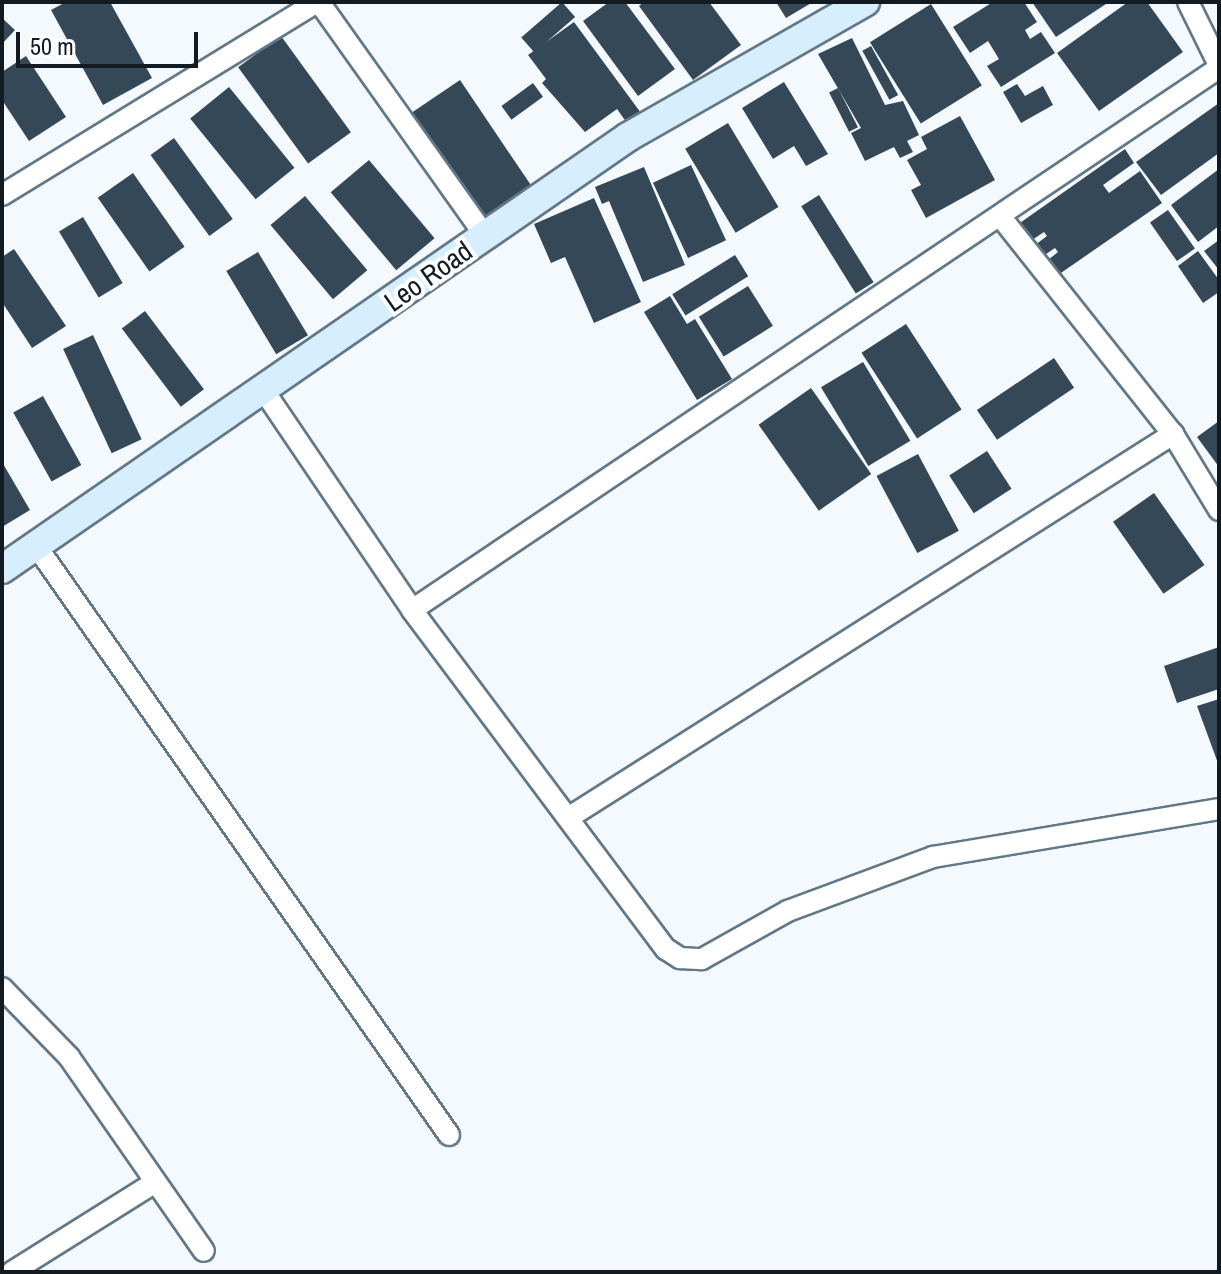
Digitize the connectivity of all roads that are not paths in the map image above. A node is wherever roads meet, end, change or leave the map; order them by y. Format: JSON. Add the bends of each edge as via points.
{"nodes":[{"id":1,"x":318,"y":2,"type":"edge"},
{"id":2,"x":865,"y":2,"type":"edge"},
{"id":3,"x":1188,"y":2,"type":"edge"},
{"id":4,"x":1219,"y":67,"type":"edge"},
{"id":5,"x":2,"y":195,"type":"edge"},
{"id":6,"x":1000,"y":216,"type":"junction"},
{"id":7,"x":485,"y":236,"type":"junction"},
{"id":8,"x":264,"y":391,"type":"junction"},
{"id":9,"x":1173,"y":434,"type":"junction"},
{"id":10,"x":1219,"y":510,"type":"edge"},
{"id":11,"x":37,"y":547,"type":"junction"},
{"id":12,"x":2,"y":569,"type":"edge"},
{"id":13,"x":412,"y":610,"type":"junction"},
{"id":14,"x":1219,"y":809,"type":"edge"},
{"id":15,"x":568,"y":818,"type":"junction"},
{"id":16,"x":2,"y":988,"type":"edge"},
{"id":17,"x":449,"y":1135,"type":"dead end"},
{"id":18,"x":154,"y":1183,"type":"junction"},
{"id":19,"x":204,"y":1251,"type":"dead end"},
{"id":20,"x":12,"y":1272,"type":"edge"}],
"edges":[{"from":1,"to":5,"type":"street"},
{"from":1,"to":7,"type":"street"},
{"from":2,"to":7,"type":"street","name":"Leo Road","via":[[628,137]]},
{"from":3,"to":4,"type":"street"},
{"from":4,"to":6,"type":"street"},
{"from":6,"to":9,"type":"street"},
{"from":6,"to":13,"type":"street"},
{"from":7,"to":8,"type":"street","name":"Leo Road"},
{"from":8,"to":11,"type":"street","name":"Leo Road"},
{"from":8,"to":13,"type":"street"},
{"from":9,"to":10,"type":"street"},
{"from":9,"to":15,"type":"street"},
{"from":11,"to":12,"type":"street","name":"Leo Road"},
{"from":11,"to":17,"type":"street"},
{"from":13,"to":15,"type":"street"},
{"from":14,"to":15,"type":"street","via":[[933,857],[788,911],[692,962],[666,949]]},
{"from":16,"to":18,"type":"street","via":[[69,1057]]},
{"from":18,"to":19,"type":"street"},
{"from":18,"to":20,"type":"street"}]}
